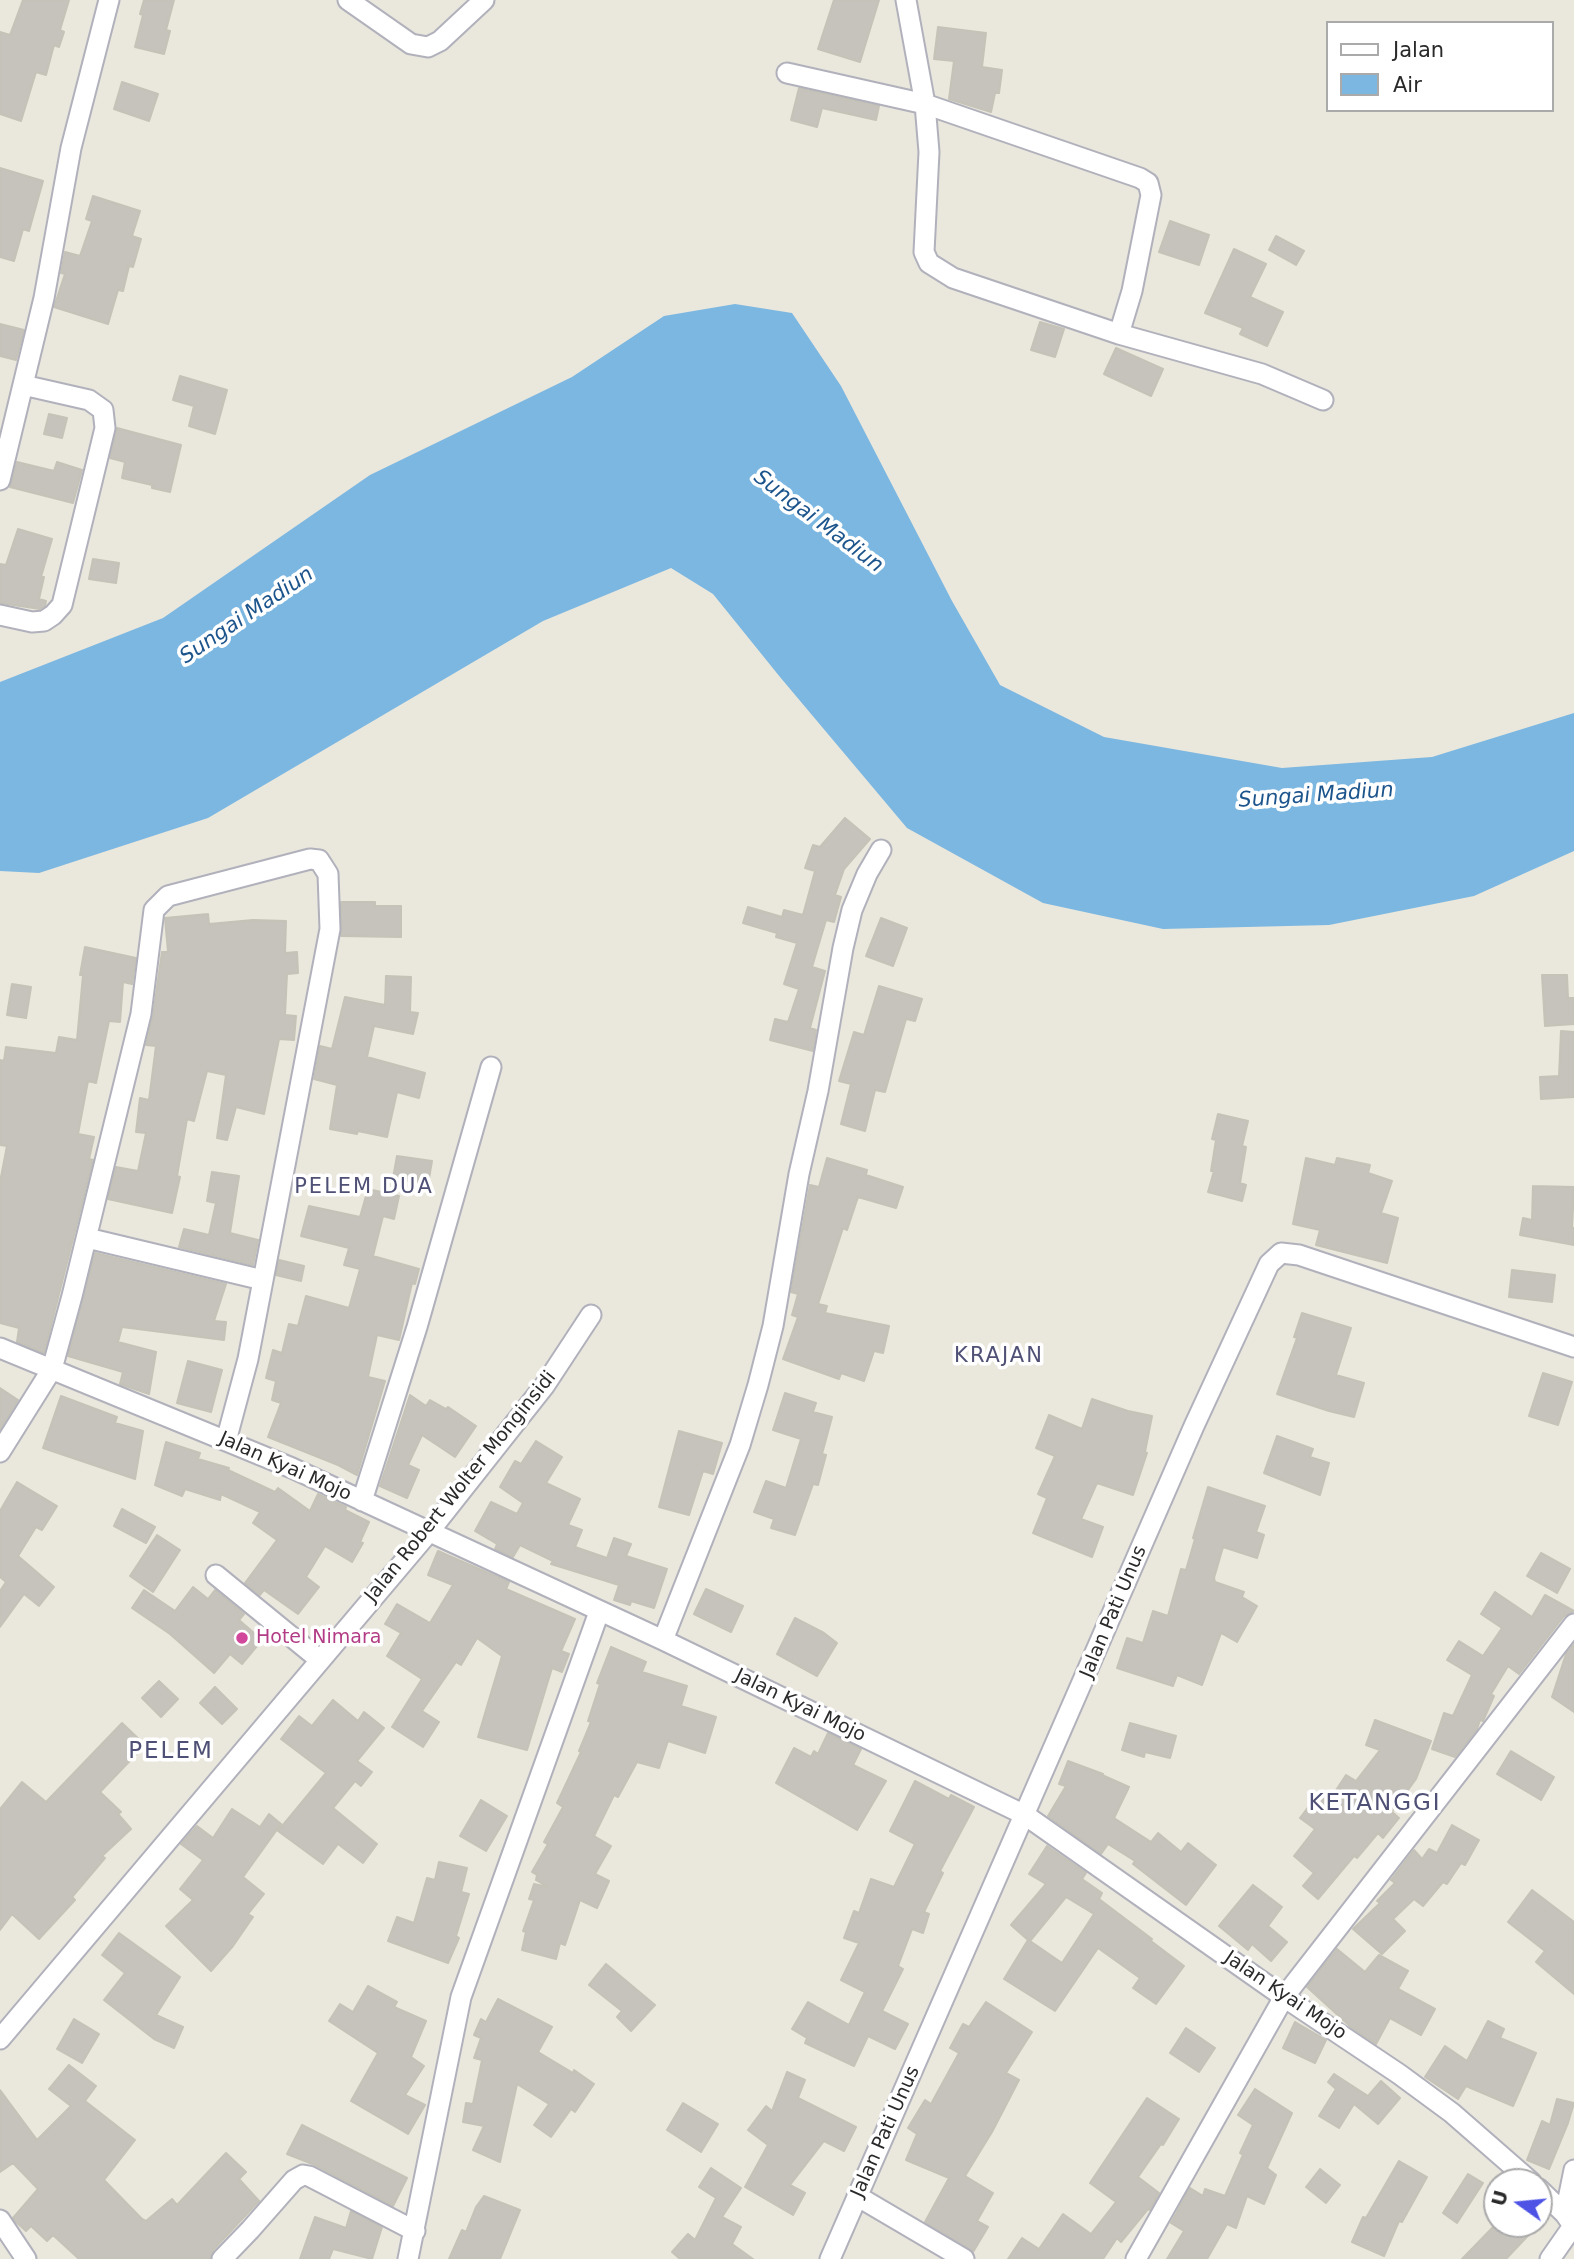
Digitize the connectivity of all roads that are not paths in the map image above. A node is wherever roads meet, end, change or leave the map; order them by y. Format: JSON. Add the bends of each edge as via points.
{"nodes":[{"id":1,"x":109,"y":0,"type":"edge"},
{"id":2,"x":348,"y":0,"type":"edge"},
{"id":3,"x":484,"y":0,"type":"edge"},
{"id":4,"x":906,"y":0,"type":"edge"},
{"id":5,"x":787,"y":73,"type":"dead end"},
{"id":6,"x":925,"y":104,"type":"junction"},
{"id":7,"x":1119,"y":334,"type":"junction"},
{"id":8,"x":23,"y":385,"type":"junction"},
{"id":9,"x":1323,"y":400,"type":"dead end"},
{"id":10,"x":0,"y":480,"type":"edge"},
{"id":11,"x":0,"y":615,"type":"edge"},
{"id":12,"x":881,"y":850,"type":"dead end"},
{"id":13,"x":491,"y":1067,"type":"dead end"},
{"id":14,"x":87,"y":1238,"type":"junction"},
{"id":15,"x":263,"y":1280,"type":"junction"},
{"id":16,"x":591,"y":1315,"type":"dead end"},
{"id":17,"x":1574,"y":1347,"type":"edge"},
{"id":18,"x":0,"y":1348,"type":"edge"},
{"id":19,"x":52,"y":1369,"type":"junction"},
{"id":20,"x":226,"y":1441,"type":"junction"},
{"id":21,"x":0,"y":1452,"type":"edge"},
{"id":22,"x":362,"y":1501,"type":"junction"},
{"id":23,"x":428,"y":1533,"type":"junction"},
{"id":24,"x":216,"y":1575,"type":"dead end"},
{"id":25,"x":599,"y":1612,"type":"junction"},
{"id":26,"x":1574,"y":1624,"type":"edge"},
{"id":27,"x":663,"y":1640,"type":"junction"},
{"id":28,"x":320,"y":1660,"type":"junction"},
{"id":29,"x":1025,"y":1815,"type":"junction"},
{"id":30,"x":1284,"y":1997,"type":"junction"},
{"id":31,"x":0,"y":2039,"type":"edge"},
{"id":32,"x":1516,"y":2168,"type":"edge"},
{"id":33,"x":1574,"y":2170,"type":"edge"},
{"id":34,"x":857,"y":2196,"type":"junction"},
{"id":35,"x":1553,"y":2203,"type":"edge"},
{"id":36,"x":0,"y":2220,"type":"edge"},
{"id":37,"x":1571,"y":2222,"type":"edge"},
{"id":38,"x":415,"y":2231,"type":"junction"},
{"id":39,"x":26,"y":2259,"type":"edge"},
{"id":40,"x":222,"y":2259,"type":"edge"},
{"id":41,"x":408,"y":2259,"type":"edge"},
{"id":42,"x":830,"y":2259,"type":"edge"},
{"id":43,"x":964,"y":2259,"type":"edge"},
{"id":44,"x":1136,"y":2259,"type":"edge"},
{"id":45,"x":1550,"y":2259,"type":"edge"}],
"edges":[{"from":1,"to":8,"type":"street","via":[[71,148]]},
{"from":2,"to":3,"type":"street","via":[[411,44],[428,47]]},
{"from":4,"to":6,"type":"street"},
{"from":5,"to":6,"type":"street"},
{"from":6,"to":7,"type":"street","via":[[929,152],[924,252],[929,263],[953,278]]},
{"from":6,"to":7,"type":"street","via":[[1147,183],[1151,195]]},
{"from":7,"to":9,"type":"street","via":[[1262,374]]},
{"from":8,"to":10,"type":"street"},
{"from":8,"to":11,"type":"street","via":[[89,400],[103,410],[105,428],[62,605],[44,621]]},
{"from":12,"to":27,"type":"street","via":[[852,910],[843,948],[758,1385],[740,1444]]},
{"from":13,"to":22,"type":"street"},
{"from":14,"to":15,"type":"street"},
{"from":14,"to":15,"type":"street","via":[[141,1014],[154,911],[167,896],[319,860],[328,874],[330,929]]},
{"from":14,"to":19,"type":"street"},
{"from":15,"to":20,"type":"street"},
{"from":16,"to":23,"type":"street","name":"Jalan Robert Wolter Monginsidi","via":[[545,1385]]},
{"from":17,"to":29,"type":"street","name":"Jalan Pati Unus","via":[[1298,1255],[1281,1253],[1274,1258],[1194,1426]]},
{"from":18,"to":19,"type":"street","name":"Jalan Kyai Mojo"},
{"from":19,"to":20,"type":"street","name":"Jalan Kyai Mojo"},
{"from":19,"to":21,"type":"street"},
{"from":20,"to":22,"type":"street","name":"Jalan Kyai Mojo"},
{"from":22,"to":23,"type":"street","name":"Jalan Kyai Mojo"},
{"from":23,"to":25,"type":"street","name":"Jalan Kyai Mojo"},
{"from":23,"to":28,"type":"street","name":"Jalan Robert Wolter Monginsidi"},
{"from":24,"to":28,"type":"street"},
{"from":25,"to":27,"type":"street","name":"Jalan Kyai Mojo"},
{"from":25,"to":38,"type":"street","via":[[461,1997]]},
{"from":26,"to":30,"type":"street"},
{"from":27,"to":29,"type":"street","name":"Jalan Kyai Mojo"},
{"from":28,"to":31,"type":"street","name":"Jalan Robert Wolter Monginsidi"},
{"from":29,"to":30,"type":"street","name":"Jalan Kyai Mojo"},
{"from":29,"to":34,"type":"street","name":"Jalan Pati Unus","via":[[981,1895]]},
{"from":30,"to":32,"type":"street","name":"Jalan Kyai Mojo","via":[[1442,2105]]},
{"from":30,"to":44,"type":"street"},
{"from":33,"to":37,"type":"street"},
{"from":34,"to":42,"type":"street","name":"Jalan Pati Unus"},
{"from":34,"to":43,"type":"street"},
{"from":35,"to":37,"type":"street"},
{"from":36,"to":39,"type":"street"},
{"from":37,"to":45,"type":"street"},
{"from":38,"to":40,"type":"street","via":[[303,2175]]},
{"from":38,"to":41,"type":"street"}]}
